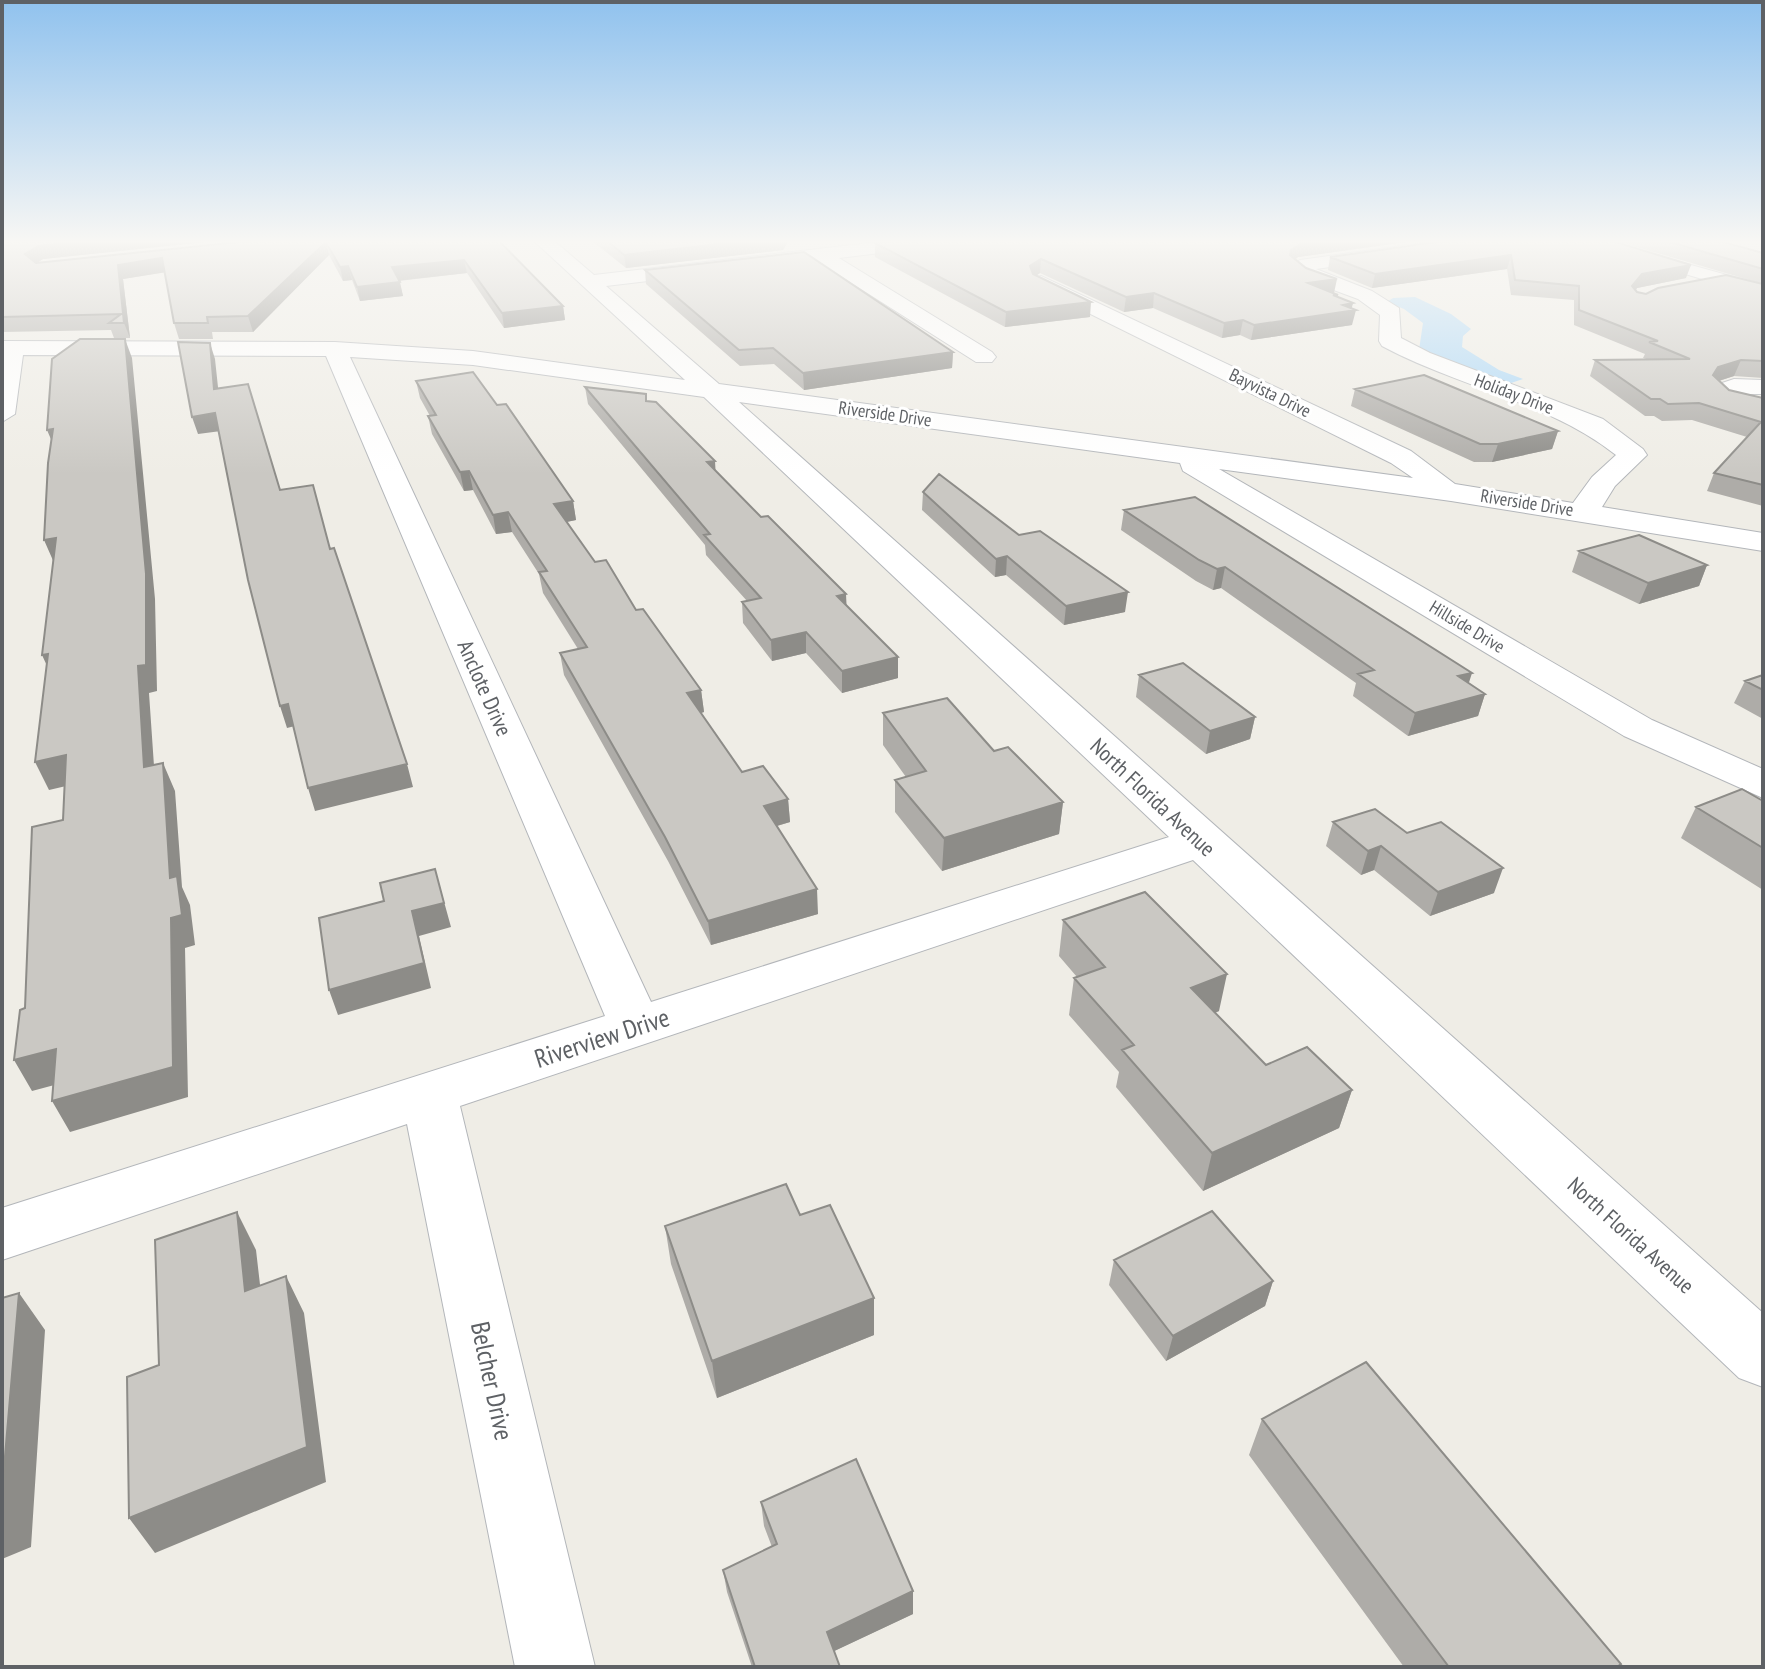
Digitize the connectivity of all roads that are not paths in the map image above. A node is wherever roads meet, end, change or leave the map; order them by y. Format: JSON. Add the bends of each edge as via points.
{"nodes":[{"id":1,"x":629,"y":318,"type":"edge"},
{"id":2,"x":921,"y":318,"type":"edge"},
{"id":3,"x":1115,"y":318,"type":"edge"},
{"id":4,"x":1391,"y":318,"type":"edge"},
{"id":5,"x":7,"y":348,"type":"edge"},
{"id":6,"x":335,"y":349,"type":"junction"},
{"id":7,"x":670,"y":354,"type":"junction"},
{"id":8,"x":984,"y":357,"type":"dead end"},
{"id":9,"x":622,"y":378,"type":"junction"},
{"id":10,"x":1763,"y":387,"type":"edge"},
{"id":11,"x":710,"y":389,"type":"junction"},
{"id":12,"x":1763,"y":407,"type":"edge"},
{"id":13,"x":2,"y":414,"type":"edge"},
{"id":14,"x":1177,"y":456,"type":"junction"},
{"id":15,"x":1451,"y":492,"type":"junction"},
{"id":16,"x":1581,"y":511,"type":"junction"},
{"id":17,"x":1763,"y":542,"type":"edge"},
{"id":18,"x":1763,"y":785,"type":"edge"},
{"id":19,"x":1201,"y":842,"type":"junction"},
{"id":20,"x":636,"y":1027,"type":"junction"},
{"id":21,"x":429,"y":1094,"type":"junction"},
{"id":22,"x":2,"y":1234,"type":"edge"},
{"id":23,"x":1763,"y":1356,"type":"edge"},
{"id":24,"x":555,"y":1667,"type":"edge"}],
"edges":[{"from":1,"to":7,"type":"street","name":"North Florida Avenue"},
{"from":2,"to":8,"type":"street"},
{"from":3,"to":15,"type":"street","name":"Bayvista Drive","via":[[1401,457]]},
{"from":4,"to":16,"type":"street","name":"Holiday Drive","via":[[1390,341],[1594,425],[1633,455]]},
{"from":5,"to":6,"type":"street","name":"Riverside Drive"},
{"from":5,"to":13,"type":"street"},
{"from":6,"to":9,"type":"street","name":"Riverside Drive","via":[[445,355]]},
{"from":6,"to":20,"type":"street","name":"Anclote Drive"},
{"from":7,"to":9,"type":"street"},
{"from":7,"to":11,"type":"street","name":"North Florida Avenue"},
{"from":9,"to":11,"type":"street","name":"Riverside Drive"},
{"from":10,"to":12,"type":"street","via":[[1722,391],[1733,400]]},
{"from":11,"to":14,"type":"street","name":"Riverside Drive"},
{"from":11,"to":19,"type":"street","name":"North Florida Avenue"},
{"from":14,"to":15,"type":"street","name":"Riverside Drive"},
{"from":14,"to":18,"type":"street","name":"Hillside Drive","via":[[1638,728]]},
{"from":15,"to":16,"type":"street","name":"Riverside Drive"},
{"from":16,"to":17,"type":"street","name":"Riverside Drive"},
{"from":19,"to":20,"type":"street","name":"Riverview Drive"},
{"from":19,"to":23,"type":"street","name":"North Florida Avenue"},
{"from":20,"to":21,"type":"street","name":"Riverview Drive"},
{"from":21,"to":22,"type":"street","name":"Riverview Drive"},
{"from":21,"to":24,"type":"street","name":"Belcher Drive"}]}
